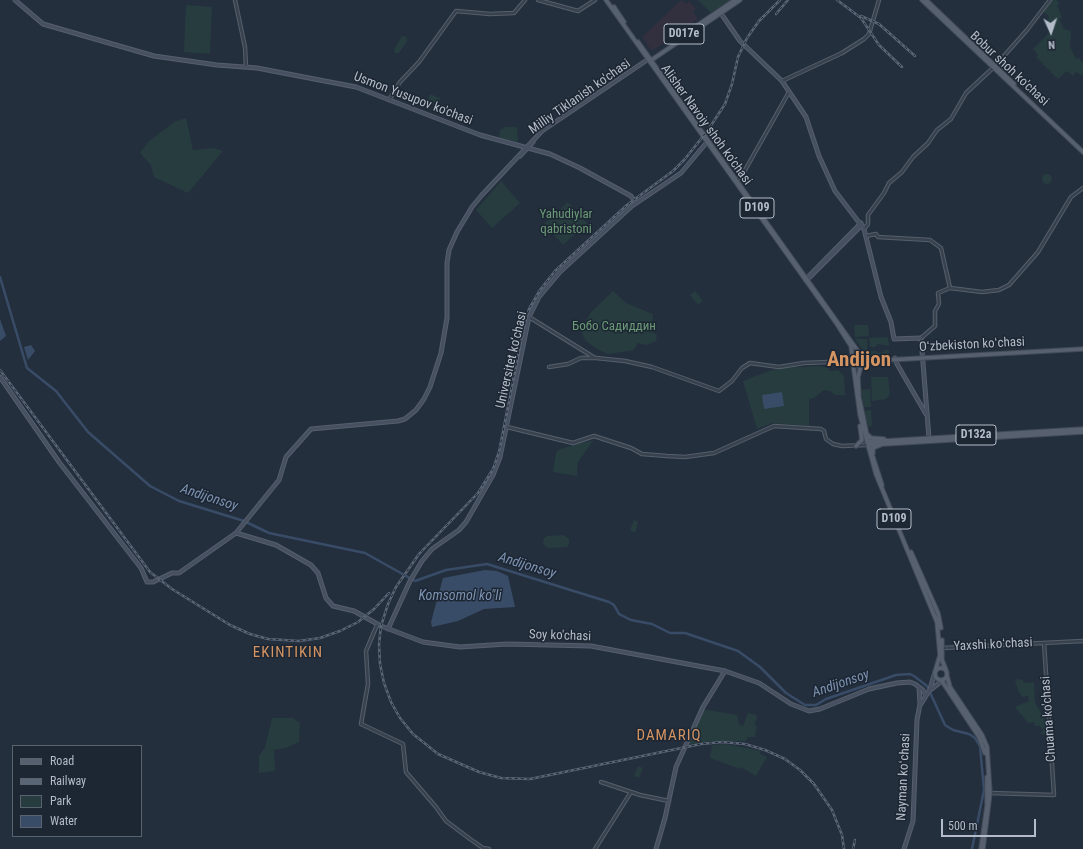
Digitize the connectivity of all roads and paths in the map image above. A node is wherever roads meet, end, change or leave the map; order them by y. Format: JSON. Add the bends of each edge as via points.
{"nodes":[{"id":1,"x":15,"y":0,"type":"edge"},
{"id":2,"x":235,"y":0,"type":"edge"},
{"id":3,"x":526,"y":0,"type":"edge"},
{"id":4,"x":538,"y":0,"type":"edge"},
{"id":5,"x":595,"y":0,"type":"edge"},
{"id":6,"x":608,"y":0,"type":"edge"},
{"id":7,"x":735,"y":0,"type":"edge"},
{"id":8,"x":740,"y":0,"type":"edge"},
{"id":9,"x":879,"y":0,"type":"edge"},
{"id":10,"x":922,"y":0,"type":"edge"},
{"id":11,"x":1050,"y":0,"type":"edge"},
{"id":12,"x":927,"y":2,"type":"edge"},
{"id":13,"x":720,"y":12,"type":"junction"},
{"id":14,"x":649,"y":60,"type":"junction"},
{"id":15,"x":246,"y":67,"type":"junction"},
{"id":16,"x":994,"y":67,"type":"junction"},
{"id":17,"x":782,"y":81,"type":"junction"},
{"id":18,"x":789,"y":92,"type":"junction"},
{"id":19,"x":389,"y":100,"type":"junction"},
{"id":20,"x":707,"y":142,"type":"junction"},
{"id":21,"x":526,"y":149,"type":"junction"},
{"id":22,"x":1083,"y":151,"type":"edge"},
{"id":23,"x":726,"y":166,"type":"junction"},
{"id":24,"x":736,"y":181,"type":"junction"},
{"id":25,"x":1083,"y":188,"type":"edge"},
{"id":26,"x":636,"y":203,"type":"junction"},
{"id":27,"x":862,"y":226,"type":"junction"},
{"id":28,"x":866,"y":236,"type":"junction"},
{"id":29,"x":807,"y":279,"type":"junction"},
{"id":30,"x":950,"y":288,"type":"junction"},
{"id":31,"x":530,"y":317,"type":"junction"},
{"id":32,"x":840,"y":326,"type":"junction"},
{"id":33,"x":922,"y":338,"type":"junction"},
{"id":34,"x":1083,"y":348,"type":"edge"},
{"id":35,"x":852,"y":353,"type":"junction"},
{"id":36,"x":923,"y":357,"type":"junction"},
{"id":37,"x":596,"y":358,"type":"junction"},
{"id":38,"x":863,"y":358,"type":"junction"},
{"id":39,"x":896,"y":359,"type":"junction"},
{"id":40,"x":847,"y":360,"type":"junction"},
{"id":41,"x":853,"y":362,"type":"junction"},
{"id":42,"x":862,"y":365,"type":"junction"},
{"id":43,"x":548,"y":367,"type":"dead end"},
{"id":44,"x":0,"y":377,"type":"edge"},
{"id":45,"x":858,"y":400,"type":"junction"},
{"id":46,"x":860,"y":415,"type":"junction"},
{"id":47,"x":927,"y":416,"type":"junction"},
{"id":48,"x":507,"y":427,"type":"junction"},
{"id":49,"x":865,"y":427,"type":"junction"},
{"id":50,"x":1083,"y":430,"type":"edge"},
{"id":51,"x":1004,"y":435,"type":"junction"},
{"id":52,"x":929,"y":438,"type":"junction"},
{"id":53,"x":889,"y":440,"type":"junction"},
{"id":54,"x":920,"y":440,"type":"junction"},
{"id":55,"x":868,"y":443,"type":"junction"},
{"id":56,"x":884,"y":444,"type":"junction"},
{"id":57,"x":856,"y":446,"type":"junction"},
{"id":58,"x":875,"y":463,"type":"junction"},
{"id":59,"x":236,"y":533,"type":"junction"},
{"id":60,"x":920,"y":574,"type":"junction"},
{"id":61,"x":377,"y":625,"type":"junction"},
{"id":62,"x":388,"y":629,"type":"junction"},
{"id":63,"x":1083,"y":641,"type":"edge"},
{"id":64,"x":1044,"y":643,"type":"junction"},
{"id":65,"x":942,"y":648,"type":"junction"},
{"id":66,"x":946,"y":670,"type":"junction"},
{"id":67,"x":725,"y":671,"type":"junction"},
{"id":68,"x":935,"y":672,"type":"junction"},
{"id":69,"x":947,"y":676,"type":"junction"},
{"id":70,"x":942,"y":681,"type":"junction"},
{"id":71,"x":918,"y":686,"type":"junction"},
{"id":72,"x":929,"y":691,"type":"junction"},
{"id":73,"x":926,"y":696,"type":"junction"},
{"id":74,"x":920,"y":704,"type":"junction"},
{"id":75,"x":601,"y":782,"type":"dead end"},
{"id":76,"x":631,"y":792,"type":"junction"},
{"id":77,"x":989,"y":793,"type":"junction"},
{"id":78,"x":669,"y":802,"type":"junction"},
{"id":79,"x":490,"y":849,"type":"edge"},
{"id":80,"x":595,"y":849,"type":"edge"},
{"id":81,"x":656,"y":849,"type":"edge"},
{"id":82,"x":904,"y":849,"type":"edge"},
{"id":83,"x":982,"y":849,"type":"edge"}],
"edges":[{"from":1,"to":15,"type":"main road","name":"Usmon Yusupov ko'chasi","via":[[43,24],[154,56]]},
{"from":2,"to":15,"type":"street","via":[[245,47]]},
{"from":3,"to":19,"type":"street","via":[[514,13],[456,11],[419,62],[400,82]]},
{"from":4,"to":5,"type":"street","via":[[578,11]]},
{"from":6,"to":14,"type":"main road","name":"Alisher Navoiy shoh ko'chasi"},
{"from":7,"to":13,"type":"main road","name":"Milliy Tiklanish ko'chasi","number":"D017e"},
{"from":8,"to":13,"type":"main road","name":"Milliy Tiklanish ko'chasi","number":"D017e"},
{"from":9,"to":17,"type":"street","via":[[869,34],[864,39]]},
{"from":10,"to":12,"type":"main road","name":"Bobur shoh ko'chasi"},
{"from":11,"to":16,"type":"street"},
{"from":12,"to":16,"type":"main road","name":"Bobur shoh ko'chasi"},
{"from":13,"to":14,"type":"main road","name":"Milliy Tiklanish ko'chasi","number":"D017e"},
{"from":13,"to":17,"type":"main road","via":[[739,42]]},
{"from":14,"to":20,"type":"main road","name":"Alisher Navoiy shoh ko'chasi","number":"D109"},
{"from":14,"to":21,"type":"main road","name":"Milliy Tiklanish ko'chasi","via":[[542,131]]},
{"from":14,"to":23,"type":"main road","name":"Alisher Navoiy shoh ko'chasi","number":"D109"},
{"from":15,"to":19,"type":"main road","name":"Usmon Yusupov ko'chasi","via":[[348,84]]},
{"from":16,"to":22,"type":"main road","name":"Bobur shoh ko'chasi"},
{"from":16,"to":27,"type":"street","via":[[966,93],[951,119],[936,131],[928,143],[889,183],[868,215],[868,224]]},
{"from":17,"to":18,"type":"main road"},
{"from":18,"to":24,"type":"street","via":[[744,172]]},
{"from":18,"to":27,"type":"main road","via":[[807,120],[819,156],[835,190]]},
{"from":19,"to":21,"type":"main road","name":"Usmon Yusupov ko'chasi","via":[[480,135]]},
{"from":20,"to":23,"type":"main road","name":"Alisher Navoiy shoh ko'chasi","number":"D109"},
{"from":20,"to":26,"type":"main road","name":"Universitet kо‘chasi","via":[[681,173]]},
{"from":21,"to":26,"type":"main road","name":"Usmon Yusupov ko'chasi","via":[[550,154],[580,168],[631,196]]},
{"from":21,"to":59,"type":"main road","name":"Milliy Tiklanish ko'chasi","via":[[480,196],[455,236],[448,257],[448,310],[438,367],[424,399],[416,410],[405,419],[311,429],[286,457],[279,480]]},
{"from":23,"to":24,"type":"main road","name":"Alisher Navoiy shoh ko'chasi","number":"D109"},
{"from":24,"to":29,"type":"main road","name":"Alisher Navoiy shoh ko'chasi","number":"D109"},
{"from":25,"to":30,"type":"street","via":[[1071,197],[1038,252],[1009,285],[987,292]]},
{"from":26,"to":31,"type":"main road","name":"Universitet kо‘chasi","via":[[560,272],[539,297]]},
{"from":27,"to":28,"type":"main road"},
{"from":27,"to":29,"type":"main road"},
{"from":28,"to":30,"type":"street","via":[[876,234],[878,237],[927,239],[933,242],[941,248]]},
{"from":28,"to":33,"type":"main road","via":[[881,296],[891,322],[893,338]]},
{"from":29,"to":32,"type":"main road","name":"Alisher Navoiy shoh ko'chasi","number":"D109"},
{"from":30,"to":33,"type":"street","via":[[938,293],[935,326]]},
{"from":31,"to":37,"type":"street"},
{"from":31,"to":48,"type":"main road","name":"Universitet kо‘chasi"},
{"from":32,"to":35,"type":"main road","name":"Alisher Navoiy shoh ko'chasi","number":"D109"},
{"from":32,"to":38,"type":"main road","name":"Alisher Navoiy shoh ko'chasi","number":"D109"},
{"from":33,"to":36,"type":"main road"},
{"from":34,"to":36,"type":"main road","name":"Oʻzbekiston koʻchasi"},
{"from":35,"to":40,"type":"street"},
{"from":35,"to":41,"type":"main road","name":"Alisher Navoiy shoh ko'chasi","number":"D109"},
{"from":36,"to":39,"type":"main road","name":"Oʻzbekiston koʻchasi"},
{"from":36,"to":47,"type":"main road"},
{"from":37,"to":40,"type":"street","via":[[652,367],[719,391],[750,363],[780,367]]},
{"from":37,"to":43,"type":"street","via":[[577,359],[568,364]]},
{"from":38,"to":39,"type":"main road","name":"Oʻzbekiston koʻchasi"},
{"from":38,"to":41,"type":"main road","via":[[857,356]]},
{"from":38,"to":42,"type":"main road","number":"D109"},
{"from":39,"to":42,"type":"main road","name":"Oʻzbekiston koʻchasi","via":[[871,361]]},
{"from":39,"to":47,"type":"main road"},
{"from":40,"to":41,"type":"street"},
{"from":41,"to":42,"type":"main road","via":[[856,366]]},
{"from":41,"to":45,"type":"main road","number":"D109"},
{"from":42,"to":45,"type":"main road","number":"D109","via":[[858,377]]},
{"from":44,"to":59,"type":"main road","name":"Milliy Tiklanish ko'chasi","via":[[59,462],[141,568],[147,582],[187,569]]},
{"from":45,"to":46,"type":"main road","number":"D109"},
{"from":45,"to":49,"type":"main road","number":"D109"},
{"from":46,"to":55,"type":"main road","number":"D109"},
{"from":46,"to":57,"type":"main road","via":[[862,440]]},
{"from":47,"to":52,"type":"main road"},
{"from":48,"to":57,"type":"street","via":[[574,443],[594,436],[649,455],[685,457],[721,450],[774,426],[821,429],[826,439],[833,444]]},
{"from":48,"to":62,"type":"main road","name":"Universitet kо‘chasi","via":[[497,466],[466,522],[432,549],[412,577]]},
{"from":49,"to":53,"type":"main road","via":[[870,438]]},
{"from":49,"to":55,"type":"main road","number":"D109"},
{"from":50,"to":51,"type":"main road","number":"D132a"},
{"from":51,"to":52,"type":"main road","number":"D132a"},
{"from":51,"to":54,"type":"main road","number":"D132a"},
{"from":52,"to":54,"type":"main road","number":"D132a"},
{"from":53,"to":54,"type":"main road","number":"D132a"},
{"from":53,"to":55,"type":"main road","number":"D132a"},
{"from":54,"to":56,"type":"main road","number":"D132a"},
{"from":55,"to":56,"type":"main road","number":"D132a"},
{"from":55,"to":57,"type":"street"},
{"from":55,"to":58,"type":"main road","number":"D109"},
{"from":55,"to":60,"type":"main road","number":"D109","via":[[881,490]]},
{"from":56,"to":58,"type":"main road","via":[[873,448]]},
{"from":58,"to":60,"type":"main road","number":"D109"},
{"from":59,"to":61,"type":"main road","name":"Soy ko'chasi","via":[[276,544],[311,565],[318,573],[326,598],[333,606],[354,611]]},
{"from":60,"to":65,"type":"main road","number":"D109","via":[[938,613]]},
{"from":60,"to":68,"type":"main road","number":"D109","via":[[938,625],[940,655]]},
{"from":61,"to":62,"type":"main road","name":"Soy ko'chasi"},
{"from":61,"to":79,"type":"street","via":[[366,651],[368,684],[361,724],[403,744],[406,772],[450,826],[483,848]]},
{"from":62,"to":67,"type":"main road","name":"Soy ko'chasi","via":[[423,642],[456,646],[582,644]]},
{"from":63,"to":64,"type":"street","name":"Yaxshi koʻchasi"},
{"from":64,"to":65,"type":"street","name":"Yaxshi koʻchasi"},
{"from":64,"to":77,"type":"street","name":"Chuama ko'chasi","via":[[1054,795]]},
{"from":65,"to":66,"type":"main road","number":"D109"},
{"from":66,"to":68,"type":"main road","via":[[940,668]]},
{"from":66,"to":69,"type":"main road","number":"D109"},
{"from":67,"to":71,"type":"main road","name":"Soy ko'chasi","via":[[759,683],[796,707],[809,711],[883,685],[908,682]]},
{"from":67,"to":78,"type":"main road","via":[[702,707],[676,767]]},
{"from":68,"to":70,"type":"main road","number":"D109","via":[[936,678]]},
{"from":68,"to":72,"type":"main road"},
{"from":69,"to":70,"type":"main road"},
{"from":69,"to":77,"type":"main road","number":"D109","via":[[950,687],[985,742]]},
{"from":70,"to":72,"type":"main road"},
{"from":70,"to":77,"type":"main road","number":"D109","via":[[983,744]]},
{"from":71,"to":73,"type":"main road"},
{"from":71,"to":74,"type":"main road","via":[[921,692]]},
{"from":72,"to":73,"type":"main road"},
{"from":73,"to":74,"type":"main road"},
{"from":74,"to":82,"type":"main road","name":"Nayman koʻchasi","via":[[917,720],[913,821]]},
{"from":75,"to":76,"type":"street"},
{"from":76,"to":78,"type":"street"},
{"from":76,"to":80,"type":"street"},
{"from":77,"to":83,"type":"main road","number":"D109"},
{"from":78,"to":81,"type":"main road"}]}
